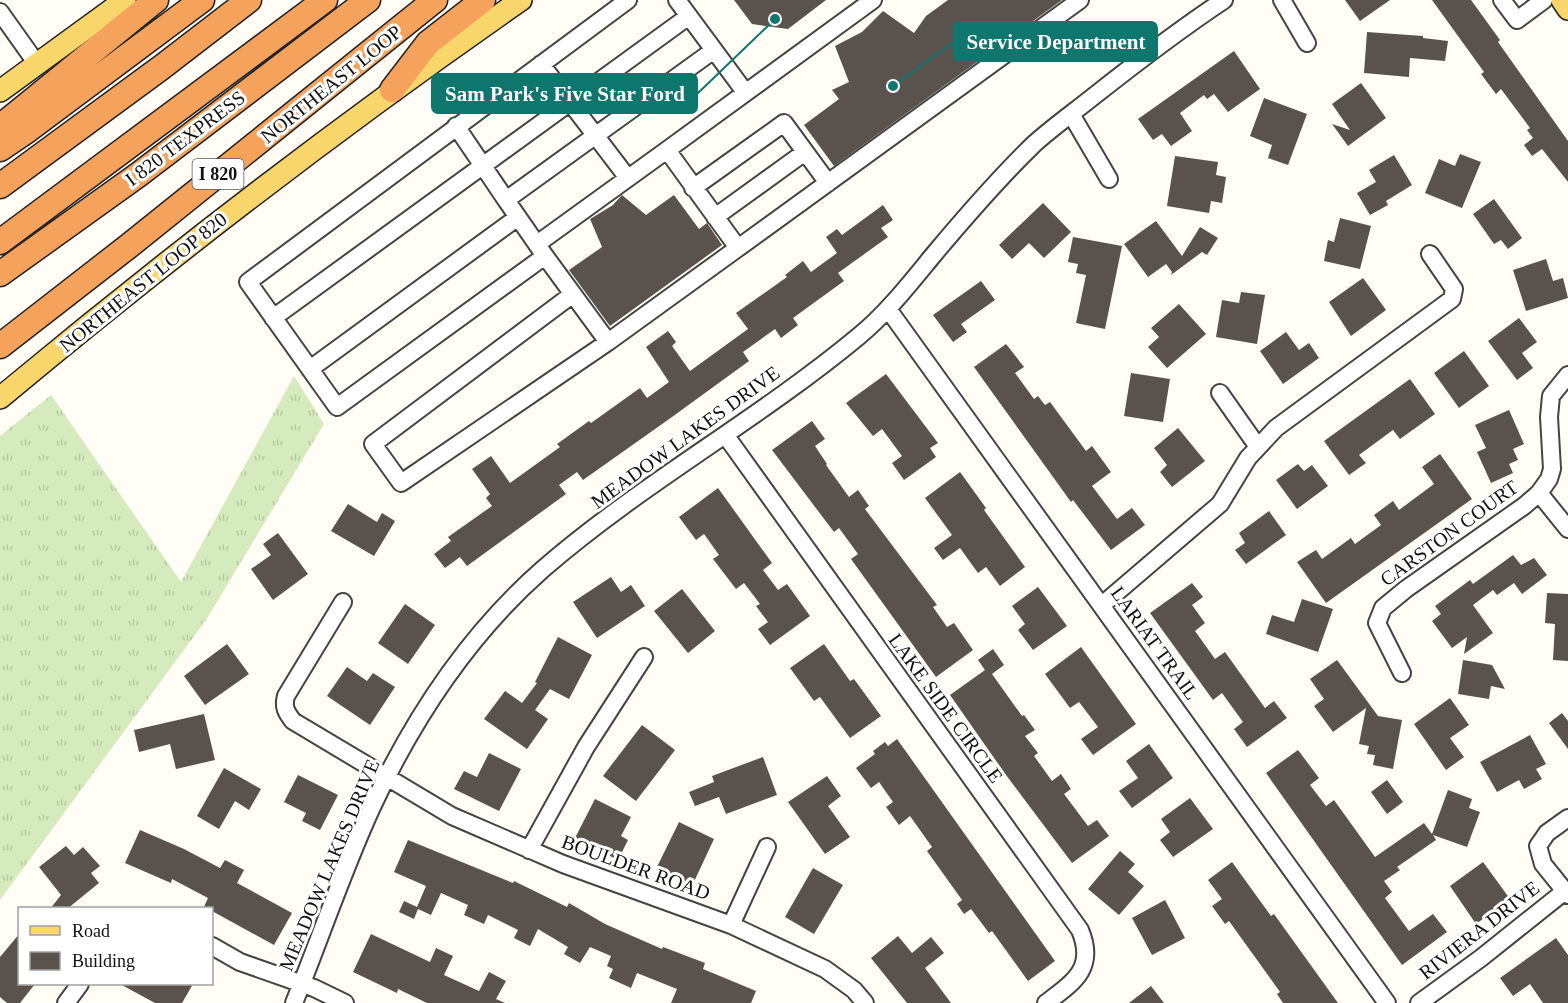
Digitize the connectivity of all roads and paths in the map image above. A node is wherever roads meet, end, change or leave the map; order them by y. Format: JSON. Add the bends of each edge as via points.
{"nodes":[{"id":1,"x":125,"y":0,"type":"edge"},
{"id":2,"x":156,"y":0,"type":"edge"},
{"id":3,"x":202,"y":0,"type":"edge"},
{"id":4,"x":249,"y":0,"type":"edge"},
{"id":5,"x":325,"y":0,"type":"edge"},
{"id":6,"x":368,"y":0,"type":"edge"},
{"id":7,"x":435,"y":0,"type":"edge"},
{"id":8,"x":483,"y":0,"type":"edge"},
{"id":9,"x":521,"y":0,"type":"edge"},
{"id":10,"x":628,"y":0,"type":"edge"},
{"id":11,"x":677,"y":0,"type":"edge"},
{"id":12,"x":873,"y":0,"type":"edge"},
{"id":13,"x":1080,"y":0,"type":"edge"},
{"id":14,"x":1224,"y":0,"type":"edge"},
{"id":15,"x":1282,"y":0,"type":"edge"},
{"id":16,"x":1502,"y":0,"type":"edge"},
{"id":17,"x":1544,"y":0,"type":"edge"},
{"id":18,"x":1562,"y":0,"type":"edge"},
{"id":19,"x":1568,"y":9,"type":"edge"},
{"id":20,"x":0,"y":12,"type":"edge"},
{"id":21,"x":689,"y":16,"type":"junction"},
{"id":22,"x":1307,"y":43,"type":"dead end"},
{"id":23,"x":714,"y":50,"type":"junction"},
{"id":24,"x":37,"y":64,"type":"junction"},
{"id":25,"x":541,"y":64,"type":"junction"},
{"id":26,"x":392,"y":90,"type":"junction"},
{"id":27,"x":0,"y":91,"type":"edge"},
{"id":28,"x":745,"y":92,"type":"junction"},
{"id":29,"x":571,"y":102,"type":"junction"},
{"id":30,"x":1071,"y":114,"type":"junction"},
{"id":31,"x":456,"y":126,"type":"junction"},
{"id":32,"x":0,"y":127,"type":"edge"},
{"id":33,"x":596,"y":135,"type":"junction"},
{"id":34,"x":0,"y":149,"type":"edge"},
{"id":35,"x":667,"y":150,"type":"junction"},
{"id":36,"x":805,"y":152,"type":"junction"},
{"id":37,"x":482,"y":166,"type":"junction"},
{"id":38,"x":627,"y":177,"type":"junction"},
{"id":39,"x":1109,"y":179,"type":"dead end"},
{"id":40,"x":828,"y":183,"type":"junction"},
{"id":41,"x":0,"y":186,"type":"edge"},
{"id":42,"x":693,"y":188,"type":"junction"},
{"id":43,"x":506,"y":200,"type":"junction"},
{"id":44,"x":518,"y":217,"type":"junction"},
{"id":45,"x":715,"y":217,"type":"junction"},
{"id":46,"x":50,"y":238,"type":"junction"},
{"id":47,"x":0,"y":243,"type":"edge"},
{"id":48,"x":738,"y":248,"type":"junction"},
{"id":49,"x":541,"y":250,"type":"junction"},
{"id":50,"x":1430,"y":254,"type":"dead end"},
{"id":51,"x":0,"y":274,"type":"edge"},
{"id":52,"x":0,"y":293,"type":"edge"},
{"id":53,"x":573,"y":294,"type":"junction"},
{"id":54,"x":888,"y":309,"type":"junction"},
{"id":55,"x":273,"y":318,"type":"junction"},
{"id":56,"x":608,"y":342,"type":"junction"},
{"id":57,"x":0,"y":346,"type":"edge"},
{"id":58,"x":310,"y":369,"type":"junction"},
{"id":59,"x":1568,"y":375,"type":"edge"},
{"id":60,"x":1220,"y":393,"type":"dead end"},
{"id":61,"x":0,"y":398,"type":"edge"},
{"id":62,"x":726,"y":436,"type":"junction"},
{"id":63,"x":1258,"y":447,"type":"junction"},
{"id":64,"x":1539,"y":493,"type":"junction"},
{"id":65,"x":1568,"y":529,"type":"edge"},
{"id":66,"x":343,"y":602,"type":"dead end"},
{"id":67,"x":1102,"y":604,"type":"junction"},
{"id":68,"x":644,"y":657,"type":"dead end"},
{"id":69,"x":1402,"y":673,"type":"dead end"},
{"id":70,"x":386,"y":778,"type":"junction"},
{"id":71,"x":1568,"y":818,"type":"edge"},
{"id":72,"x":767,"y":847,"type":"dead end"},
{"id":73,"x":529,"y":850,"type":"junction"},
{"id":74,"x":1566,"y":893,"type":"edge"},
{"id":75,"x":731,"y":925,"type":"junction"},
{"id":76,"x":213,"y":947,"type":"edge"},
{"id":77,"x":301,"y":984,"type":"junction"},
{"id":78,"x":80,"y":985,"type":"edge"},
{"id":79,"x":66,"y":1003,"type":"edge"},
{"id":80,"x":294,"y":1003,"type":"edge"},
{"id":81,"x":345,"y":1003,"type":"edge"},
{"id":82,"x":865,"y":1003,"type":"edge"},
{"id":83,"x":1046,"y":1003,"type":"edge"},
{"id":84,"x":1387,"y":1003,"type":"edge"},
{"id":85,"x":1419,"y":1003,"type":"edge"}],
"edges":[{"from":1,"to":24,"type":"main road"},
{"from":2,"to":32,"type":"highway"},
{"from":3,"to":34,"type":"highway"},
{"from":4,"to":41,"type":"highway"},
{"from":5,"to":47,"type":"highway","name":"I 820 TEXPRESS"},
{"from":6,"to":46,"type":"highway","name":"I 820 TEXPRESS"},
{"from":7,"to":57,"type":"highway","name":"NORTHEAST LOOP","number":"I 820"},
{"from":8,"to":26,"type":"highway","via":[[428,43]]},
{"from":9,"to":26,"type":"main road","name":"NORTHEAST LOOP 820"},
{"from":10,"to":25,"type":"street"},
{"from":11,"to":21,"type":"street"},
{"from":12,"to":28,"type":"street"},
{"from":13,"to":40,"type":"street"},
{"from":14,"to":30,"type":"street","name":"MEADOW LAKES DRIVE"},
{"from":15,"to":22,"type":"street"},
{"from":16,"to":17,"type":"street","via":[[1517,20]]},
{"from":18,"to":19,"type":"main road"},
{"from":20,"to":24,"type":"street"},
{"from":21,"to":23,"type":"street"},
{"from":21,"to":29,"type":"street"},
{"from":23,"to":28,"type":"street"},
{"from":23,"to":33,"type":"street"},
{"from":24,"to":27,"type":"main road"},
{"from":25,"to":29,"type":"street"},
{"from":25,"to":31,"type":"street"},
{"from":26,"to":61,"type":"main road","name":"NORTHEAST LOOP 820","via":[[233,210]]},
{"from":28,"to":35,"type":"street"},
{"from":29,"to":33,"type":"street"},
{"from":29,"to":37,"type":"street"},
{"from":30,"to":39,"type":"street"},
{"from":30,"to":54,"type":"street","name":"MEADOW LAKES DRIVE","via":[[1035,144],[981,201]]},
{"from":31,"to":37,"type":"street"},
{"from":31,"to":55,"type":"street","via":[[248,282]]},
{"from":33,"to":38,"type":"street"},
{"from":33,"to":43,"type":"street"},
{"from":35,"to":38,"type":"street"},
{"from":35,"to":42,"type":"street"},
{"from":36,"to":40,"type":"street"},
{"from":36,"to":42,"type":"street","via":[[784,123]]},
{"from":36,"to":45,"type":"street"},
{"from":37,"to":43,"type":"street"},
{"from":37,"to":55,"type":"street"},
{"from":38,"to":49,"type":"street"},
{"from":40,"to":48,"type":"street"},
{"from":42,"to":45,"type":"street"},
{"from":43,"to":44,"type":"street"},
{"from":44,"to":49,"type":"street"},
{"from":44,"to":58,"type":"street"},
{"from":45,"to":48,"type":"street"},
{"from":46,"to":51,"type":"highway","name":"I 820 TEXPRESS"},
{"from":46,"to":52,"type":"highway","via":[[23,276]]},
{"from":48,"to":56,"type":"street"},
{"from":49,"to":53,"type":"street"},
{"from":49,"to":58,"type":"street","via":[[337,407]]},
{"from":50,"to":63,"type":"street","via":[[1454,289],[1452,299],[1276,428]]},
{"from":53,"to":56,"type":"street"},
{"from":53,"to":56,"type":"street","via":[[373,444],[401,483]]},
{"from":54,"to":62,"type":"street","name":"MEADOW LAKES DRIVE","via":[[859,336]]},
{"from":54,"to":67,"type":"street","name":"LARIAT TRAIL"},
{"from":55,"to":58,"type":"street"},
{"from":59,"to":64,"type":"street","name":"CARSTON COURT","via":[[1551,396],[1548,417],[1552,469]]},
{"from":60,"to":63,"type":"street"},
{"from":62,"to":70,"type":"street","name":"MEADOW LAKES DRIVE","via":[[620,508],[539,572],[450,672]]},
{"from":62,"to":83,"type":"street","name":"LAKE SIDE CIRCLE","via":[[1080,930],[1086,945],[1084,966]]},
{"from":63,"to":67,"type":"street","via":[[1220,504]]},
{"from":64,"to":65,"type":"street","name":"CARSTON COURT"},
{"from":64,"to":69,"type":"street","name":"CARSTON COURT","via":[[1383,608],[1377,623]]},
{"from":66,"to":70,"type":"street","name":"BOULDER ROAD","via":[[284,705],[293,721]]},
{"from":67,"to":84,"type":"street","name":"LARIAT TRAIL"},
{"from":68,"to":73,"type":"street","via":[[586,747]]},
{"from":70,"to":73,"type":"street","name":"BOULDER ROAD","via":[[452,816]]},
{"from":70,"to":77,"type":"street","name":"MEADOW LAKES DRIVE"},
{"from":71,"to":74,"type":"street","via":[[1547,833],[1538,846],[1543,864]]},
{"from":72,"to":75,"type":"street"},
{"from":73,"to":75,"type":"street","name":"BOULDER ROAD"},
{"from":74,"to":85,"type":"street","name":"RIVIERA DRIVE"},
{"from":75,"to":82,"type":"street","name":"BOULDER ROAD","via":[[825,969]]},
{"from":76,"to":77,"type":"street","via":[[240,962]]},
{"from":77,"to":80,"type":"street","name":"MEADOW LAKES DRIVE"},
{"from":77,"to":81,"type":"street"},
{"from":78,"to":79,"type":"street"}]}
